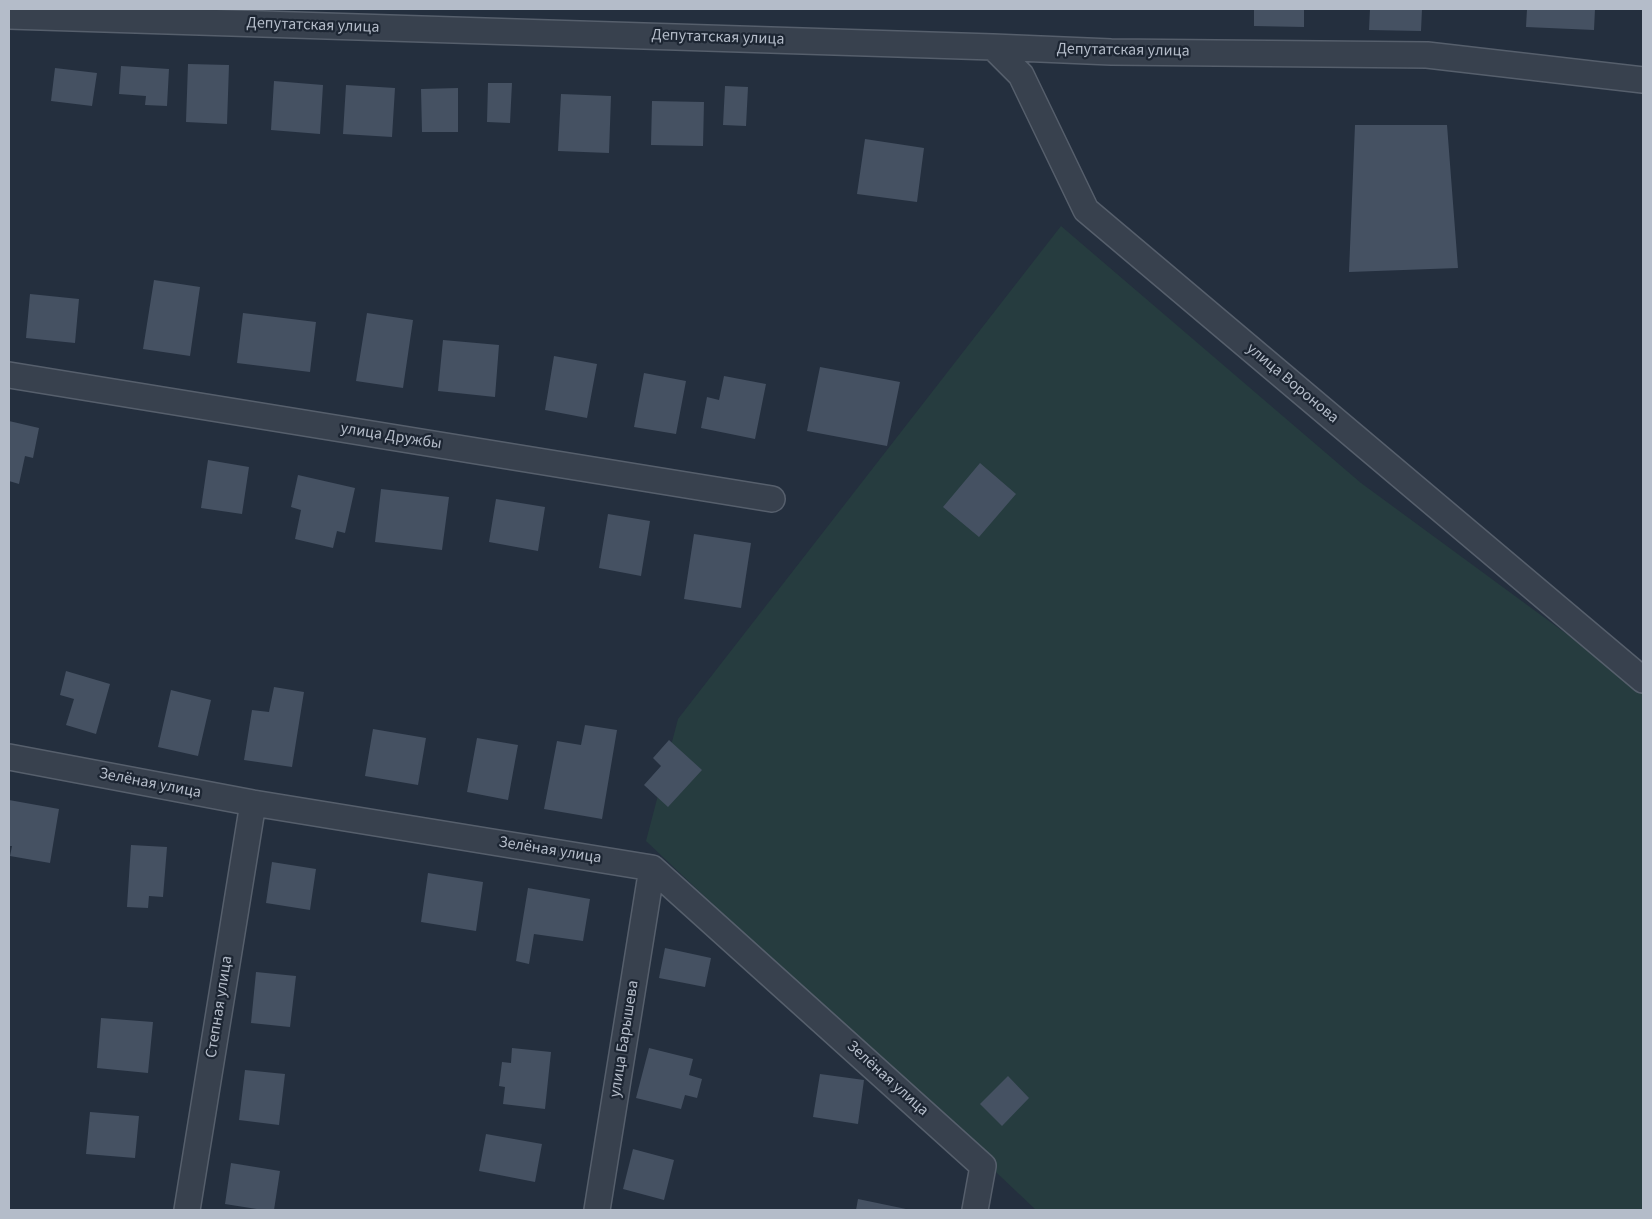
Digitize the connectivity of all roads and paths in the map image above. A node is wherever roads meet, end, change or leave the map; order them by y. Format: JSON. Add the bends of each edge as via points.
{"nodes":[{"id":1,"x":9,"y":16,"type":"edge"},
{"id":2,"x":993,"y":47,"type":"junction"},
{"id":3,"x":1643,"y":80,"type":"edge"},
{"id":4,"x":9,"y":375,"type":"edge"},
{"id":5,"x":772,"y":499,"type":"dead end"},
{"id":6,"x":1643,"y":680,"type":"edge"},
{"id":7,"x":9,"y":756,"type":"edge"},
{"id":8,"x":253,"y":803,"type":"junction"},
{"id":9,"x":652,"y":868,"type":"junction"},
{"id":10,"x":187,"y":1210,"type":"edge"},
{"id":11,"x":597,"y":1210,"type":"edge"},
{"id":12,"x":975,"y":1210,"type":"edge"}],
"edges":[{"from":1,"to":2,"type":"street","name":"Депутатская улица"},
{"from":2,"to":3,"type":"street","name":"Депутатская улица","via":[[1111,52],[1427,55]]},
{"from":2,"to":6,"type":"street","name":"улица Воронова","via":[[1020,75],[1086,210]]},
{"from":4,"to":5,"type":"street","name":"улица Дружбы"},
{"from":7,"to":8,"type":"street","name":"Зелёная улица"},
{"from":8,"to":9,"type":"street","name":"Зелёная улица"},
{"from":8,"to":10,"type":"street","name":"Степная улица"},
{"from":9,"to":11,"type":"street","name":"улица Барышева"},
{"from":9,"to":12,"type":"street","name":"Зелёная улица","via":[[983,1166]]}]}
